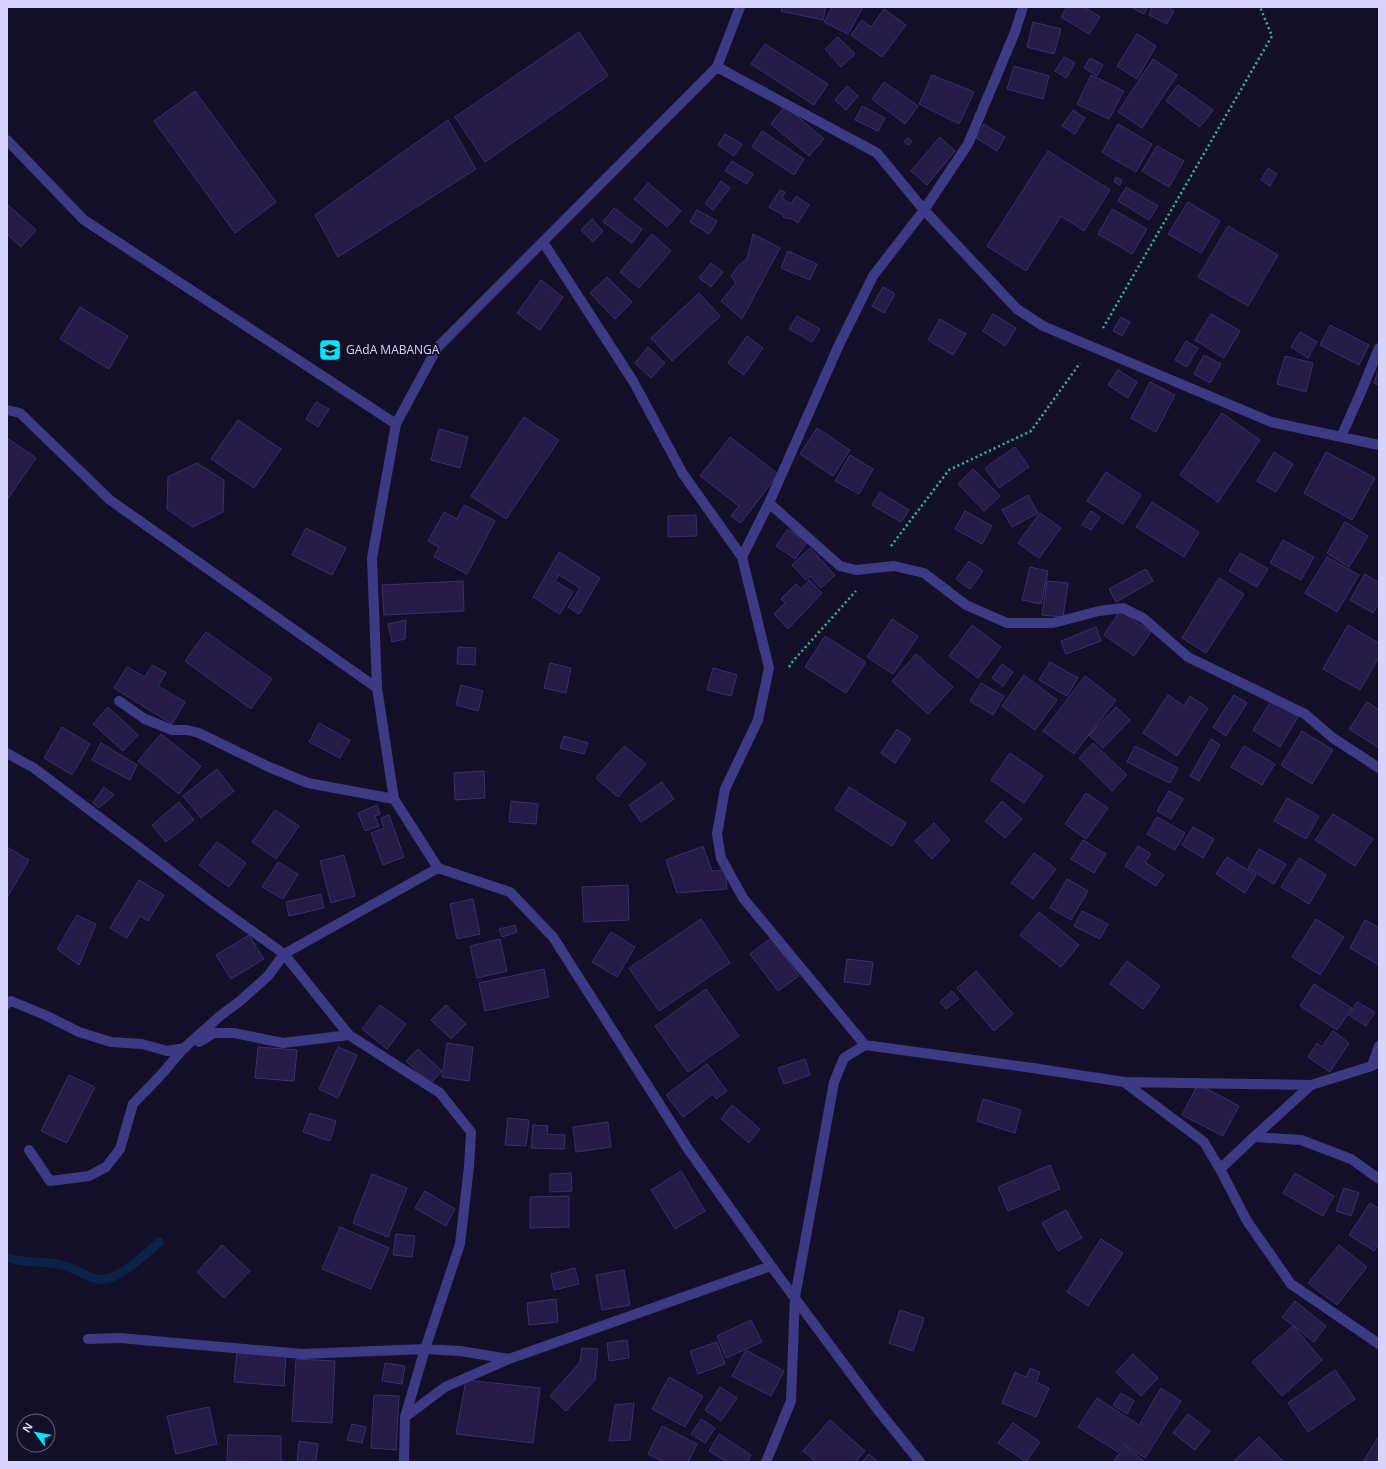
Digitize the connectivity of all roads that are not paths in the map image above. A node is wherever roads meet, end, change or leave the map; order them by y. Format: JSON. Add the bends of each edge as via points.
{"nodes":[{"id":1,"x":740,"y":7,"type":"edge"},
{"id":2,"x":1023,"y":7,"type":"edge"},
{"id":3,"x":717,"y":67,"type":"junction"},
{"id":4,"x":7,"y":140,"type":"edge"},
{"id":5,"x":924,"y":210,"type":"junction"},
{"id":6,"x":543,"y":242,"type":"junction"},
{"id":7,"x":1379,"y":348,"type":"edge"},
{"id":8,"x":7,"y":410,"type":"edge"},
{"id":9,"x":396,"y":424,"type":"junction"},
{"id":10,"x":1341,"y":437,"type":"junction"},
{"id":11,"x":1379,"y":445,"type":"edge"},
{"id":12,"x":769,"y":503,"type":"junction"},
{"id":13,"x":742,"y":557,"type":"junction"},
{"id":14,"x":377,"y":688,"type":"junction"},
{"id":15,"x":119,"y":701,"type":"dead end"},
{"id":16,"x":7,"y":753,"type":"edge"},
{"id":17,"x":1379,"y":768,"type":"edge"},
{"id":18,"x":394,"y":799,"type":"junction"},
{"id":19,"x":438,"y":868,"type":"junction"},
{"id":20,"x":284,"y":954,"type":"junction"},
{"id":21,"x":7,"y":1004,"type":"edge"},
{"id":22,"x":349,"y":1035,"type":"junction"},
{"id":23,"x":865,"y":1045,"type":"junction"},
{"id":24,"x":1379,"y":1046,"type":"edge"},
{"id":25,"x":183,"y":1049,"type":"junction"},
{"id":26,"x":1376,"y":1064,"type":"edge"},
{"id":27,"x":1124,"y":1082,"type":"junction"},
{"id":28,"x":1311,"y":1085,"type":"junction"},
{"id":29,"x":1254,"y":1137,"type":"junction"},
{"id":30,"x":29,"y":1150,"type":"dead end"},
{"id":31,"x":1220,"y":1169,"type":"junction"},
{"id":32,"x":1379,"y":1178,"type":"edge"},
{"id":33,"x":772,"y":1266,"type":"junction"},
{"id":34,"x":795,"y":1297,"type":"junction"},
{"id":35,"x":88,"y":1339,"type":"dead end"},
{"id":36,"x":1379,"y":1344,"type":"edge"},
{"id":37,"x":425,"y":1350,"type":"junction"},
{"id":38,"x":509,"y":1360,"type":"junction"},
{"id":39,"x":405,"y":1417,"type":"junction"},
{"id":40,"x":404,"y":1462,"type":"edge"},
{"id":41,"x":766,"y":1462,"type":"edge"},
{"id":42,"x":920,"y":1462,"type":"edge"}],
"edges":[{"from":1,"to":3,"type":"street"},
{"from":2,"to":5,"type":"street","via":[[968,144]]},
{"from":3,"to":5,"type":"street","via":[[877,153]]},
{"from":3,"to":6,"type":"street"},
{"from":4,"to":9,"type":"street","via":[[84,220]]},
{"from":5,"to":10,"type":"street","via":[[1017,309],[1043,326],[1271,422]]},
{"from":5,"to":12,"type":"street","via":[[873,276],[838,347]]},
{"from":6,"to":9,"type":"street","via":[[437,348]]},
{"from":6,"to":13,"type":"street","via":[[633,380],[683,474]]},
{"from":7,"to":10,"type":"street"},
{"from":8,"to":14,"type":"street","via":[[20,413],[110,500]]},
{"from":9,"to":14,"type":"street","via":[[372,558]]},
{"from":10,"to":11,"type":"street"},
{"from":12,"to":13,"type":"street"},
{"from":12,"to":17,"type":"street","via":[[840,566],[856,570],[894,566],[924,573],[966,605],[1008,623],[1053,623],[1099,610],[1123,608],[1143,618],[1188,657],[1305,714],[1333,738]]},
{"from":13,"to":23,"type":"street","via":[[769,668],[758,720],[725,789],[717,834],[721,858],[743,898]]},
{"from":14,"to":18,"type":"street"},
{"from":15,"to":18,"type":"street","via":[[145,719],[172,730],[199,732],[269,767],[308,783]]},
{"from":16,"to":20,"type":"street","via":[[34,768]]},
{"from":18,"to":19,"type":"street"},
{"from":19,"to":20,"type":"street"},
{"from":19,"to":33,"type":"street","via":[[510,892],[553,937],[688,1149]]},
{"from":20,"to":22,"type":"street"},
{"from":20,"to":25,"type":"street","via":[[268,976]]},
{"from":21,"to":25,"type":"street","via":[[11,1001],[79,1032],[111,1042],[142,1044],[167,1051]]},
{"from":22,"to":25,"type":"street","via":[[283,1043],[214,1033]]},
{"from":22,"to":37,"type":"street","via":[[440,1093],[471,1132],[460,1244]]},
{"from":23,"to":27,"type":"street"},
{"from":23,"to":34,"type":"street","via":[[844,1058],[834,1082]]},
{"from":24,"to":26,"type":"street"},
{"from":25,"to":30,"type":"street","via":[[134,1104],[120,1150],[106,1167],[89,1176],[50,1182]]},
{"from":26,"to":28,"type":"street"},
{"from":27,"to":28,"type":"street"},
{"from":27,"to":31,"type":"street","via":[[1204,1142]]},
{"from":28,"to":29,"type":"street"},
{"from":29,"to":31,"type":"street"},
{"from":29,"to":32,"type":"street","via":[[1301,1140],[1351,1159]]},
{"from":31,"to":36,"type":"street","via":[[1246,1221],[1292,1284]]},
{"from":33,"to":34,"type":"street"},
{"from":33,"to":38,"type":"street"},
{"from":34,"to":41,"type":"street","via":[[791,1401]]},
{"from":34,"to":42,"type":"street","via":[[878,1410]]},
{"from":35,"to":37,"type":"street","via":[[120,1338],[302,1354]]},
{"from":37,"to":38,"type":"street","via":[[460,1351]]},
{"from":37,"to":39,"type":"street"},
{"from":38,"to":39,"type":"street","via":[[445,1387]]},
{"from":39,"to":40,"type":"street"}]}
